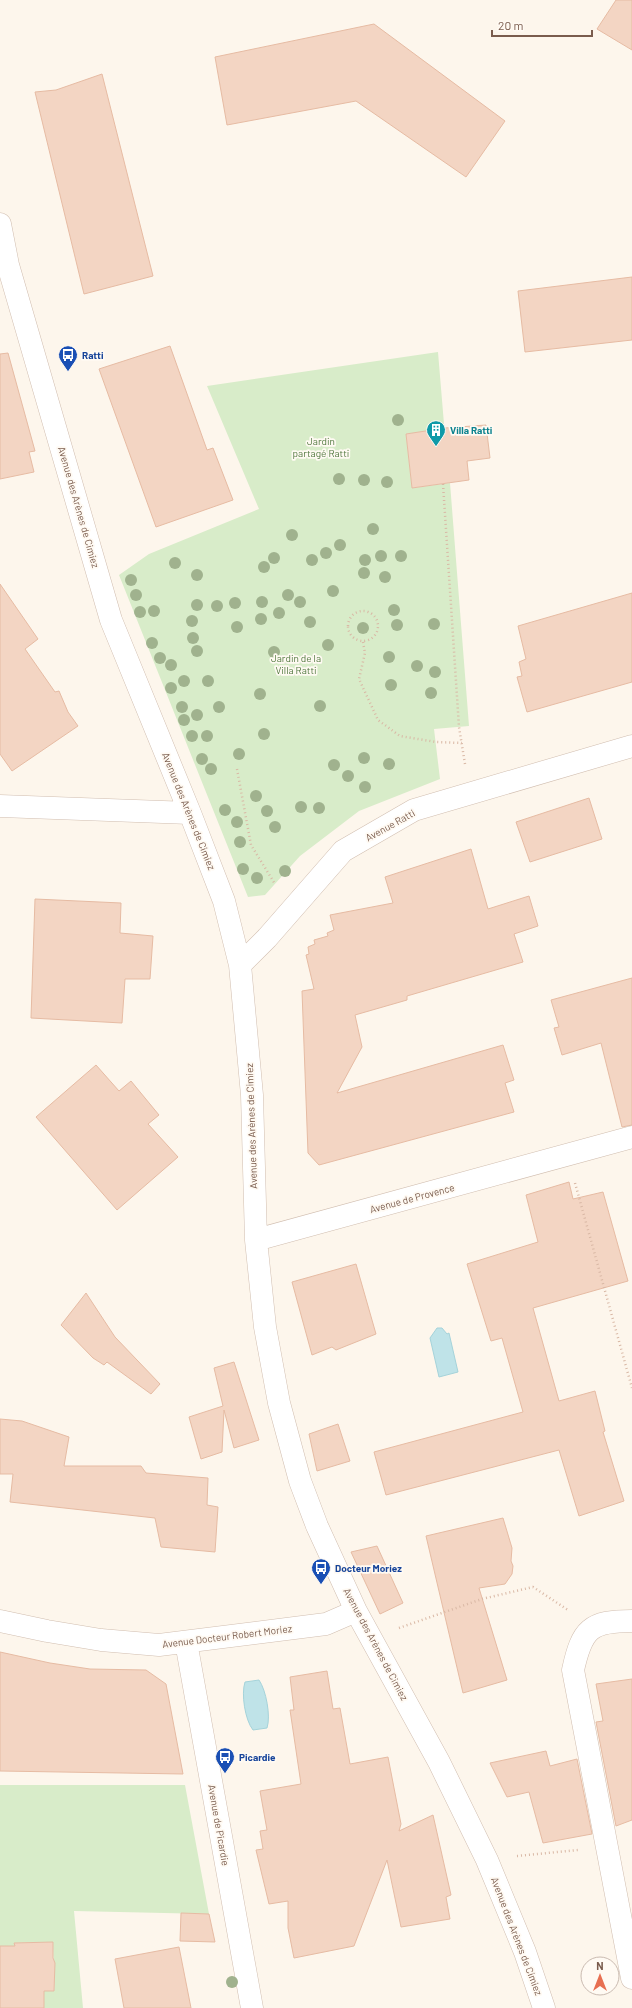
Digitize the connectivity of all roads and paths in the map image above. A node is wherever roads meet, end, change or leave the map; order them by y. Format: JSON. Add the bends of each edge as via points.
{"nodes":[{"id":1,"x":0,"y":224,"type":"edge"},
{"id":2,"x":4,"y":266,"type":"edge"},
{"id":3,"x":443,"y":484,"type":"dead end"},
{"id":4,"x":363,"y":642,"type":"junction"},
{"id":5,"x":462,"y":743,"type":"junction"},
{"id":6,"x":632,"y":746,"type":"edge"},
{"id":7,"x":237,"y":769,"type":"dead end"},
{"id":8,"x":470,"y":794,"type":"junction"},
{"id":9,"x":0,"y":806,"type":"edge"},
{"id":10,"x":190,"y":813,"type":"junction"},
{"id":11,"x":292,"y":910,"type":"junction"},
{"id":12,"x":240,"y":966,"type":"junction"},
{"id":13,"x":632,"y":1137,"type":"edge"},
{"id":14,"x":568,"y":1156,"type":"junction"},
{"id":15,"x":256,"y":1240,"type":"junction"},
{"id":16,"x":632,"y":1388,"type":"edge"},
{"id":17,"x":356,"y":1611,"type":"junction"},
{"id":18,"x":0,"y":1621,"type":"edge"},
{"id":19,"x":632,"y":1621,"type":"edge"},
{"id":20,"x":586,"y":1632,"type":"junction"},
{"id":21,"x":371,"y":1638,"type":"junction"},
{"id":22,"x":186,"y":1642,"type":"junction"},
{"id":23,"x":584,"y":1849,"type":"dead end"},
{"id":24,"x":510,"y":1856,"type":"dead end"},
{"id":25,"x":632,"y":1978,"type":"edge"},
{"id":26,"x":252,"y":2008,"type":"edge"},
{"id":27,"x":544,"y":2008,"type":"edge"}],
"edges":[{"from":1,"to":2,"type":"street","name":"Avenue des Arènes de Cimiez"},
{"from":2,"to":10,"type":"street","name":"Avenue des Arènes de Cimiez","via":[[111,620]]},
{"from":3,"to":5,"type":"path"},
{"from":4,"to":4,"type":"path","via":[[372,638],[378,630],[378,625],[370,613],[360,612],[349,621],[349,630],[354,638]]},
{"from":4,"to":5,"type":"path","via":[[365,653],[359,680],[378,720],[400,736]]},
{"from":5,"to":8,"type":"path"},
{"from":6,"to":8,"type":"street","name":"Avenue Ratti"},
{"from":7,"to":11,"type":"path","via":[[251,845]]},
{"from":8,"to":11,"type":"street","name":"Avenue Ratti","via":[[414,810],[342,851]]},
{"from":9,"to":10,"type":"street"},
{"from":10,"to":12,"type":"street","name":"Avenue des Arènes de Cimiez","via":[[224,901]]},
{"from":11,"to":12,"type":"street","name":"Avenue Ratti"},
{"from":12,"to":15,"type":"street","name":"Avenue des Arènes de Cimiez","via":[[252,1095]]},
{"from":13,"to":14,"type":"street","name":"Avenue de Provence"},
{"from":14,"to":15,"type":"street","name":"Avenue de Provence"},
{"from":14,"to":16,"type":"path"},
{"from":15,"to":17,"type":"street","name":"Avenue des Arènes de Cimiez","via":[[265,1327],[287,1436],[317,1526]]},
{"from":17,"to":21,"type":"street","name":"Avenue des Arènes de Cimiez"},
{"from":17,"to":22,"type":"street","name":"Avenue Docteur Robert Moriez","via":[[326,1624]]},
{"from":18,"to":22,"type":"street","name":"Avenue Docteur Robert Moriez","via":[[101,1640],[159,1644]]},
{"from":19,"to":20,"type":"street","via":[[598,1623]]},
{"from":20,"to":21,"type":"path","via":[[565,1607],[533,1587],[482,1599]]},
{"from":20,"to":25,"type":"street","via":[[573,1670]]},
{"from":21,"to":27,"type":"street","name":"Avenue des Arènes de Cimiez","via":[[439,1762],[487,1860]]},
{"from":22,"to":26,"type":"street","name":"Avenue de Picardie"},
{"from":23,"to":24,"type":"path"}]}
